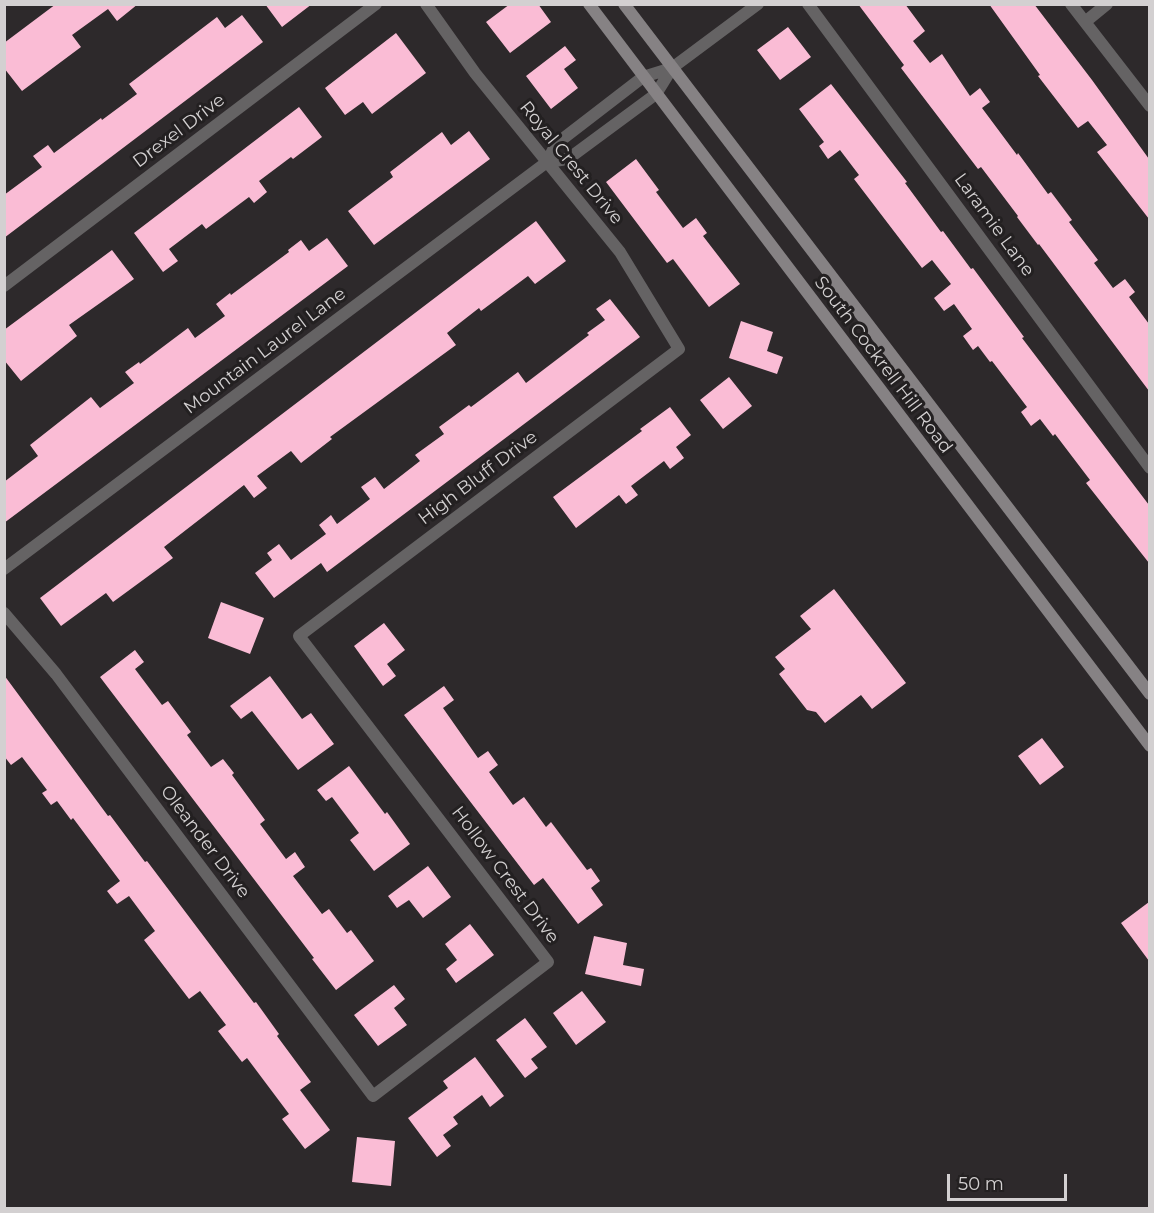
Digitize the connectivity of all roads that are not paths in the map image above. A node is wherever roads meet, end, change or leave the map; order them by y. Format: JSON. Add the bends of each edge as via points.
{"nodes":[{"id":1,"x":376,"y":4,"type":"edge"},
{"id":2,"x":426,"y":4,"type":"edge"},
{"id":3,"x":589,"y":4,"type":"edge"},
{"id":4,"x":624,"y":4,"type":"edge"},
{"id":5,"x":758,"y":4,"type":"edge"},
{"id":6,"x":808,"y":4,"type":"edge"},
{"id":7,"x":1071,"y":4,"type":"edge"},
{"id":8,"x":1107,"y":4,"type":"edge"},
{"id":9,"x":1085,"y":22,"type":"junction"},
{"id":10,"x":672,"y":68,"type":"junction"},
{"id":11,"x":643,"y":77,"type":"junction"},
{"id":12,"x":656,"y":94,"type":"junction"},
{"id":13,"x":1149,"y":106,"type":"edge"},
{"id":14,"x":547,"y":162,"type":"junction"},
{"id":15,"x":4,"y":286,"type":"edge"},
{"id":16,"x":679,"y":349,"type":"joint"},
{"id":17,"x":1149,"y":468,"type":"edge"},
{"id":18,"x":4,"y":569,"type":"edge"},
{"id":19,"x":4,"y":613,"type":"edge"},
{"id":20,"x":299,"y":636,"type":"joint"},
{"id":21,"x":1149,"y":694,"type":"edge"},
{"id":22,"x":1149,"y":746,"type":"edge"},
{"id":23,"x":373,"y":1096,"type":"joint"}],
"edges":[{"from":1,"to":15,"type":"street","name":"Drexel Drive"},
{"from":2,"to":14,"type":"street","name":"Royal Crest Drive"},
{"from":3,"to":11,"type":"main road","name":"South Cockrell Hill Road"},
{"from":4,"to":10,"type":"main road","name":"South Cockrell Hill Road"},
{"from":5,"to":10,"type":"street","name":"Mountain Laurel Lane"},
{"from":6,"to":17,"type":"street","name":"Laramie Lane"},
{"from":7,"to":9,"type":"street"},
{"from":8,"to":9,"type":"street"},
{"from":9,"to":13,"type":"street"},
{"from":10,"to":11,"type":"street","name":"Mountain Laurel Lane"},
{"from":10,"to":12,"type":"street","name":"Mountain Laurel Lane"},
{"from":10,"to":21,"type":"main road","name":"South Cockrell Hill Road"},
{"from":11,"to":12,"type":"main road","name":"South Cockrell Hill Road"},
{"from":11,"to":14,"type":"street","name":"Mountain Laurel Lane","via":[[556,144]]},
{"from":12,"to":14,"type":"street","name":"Mountain Laurel Lane","via":[[568,159]]},
{"from":12,"to":22,"type":"main road","name":"South Cockrell Hill Road"},
{"from":14,"to":16,"type":"street","name":"Royal Crest Drive","via":[[620,252]]},
{"from":14,"to":18,"type":"street","name":"Mountain Laurel Lane"},
{"from":16,"to":20,"type":"street","name":"High Bluff Drive"},
{"from":19,"to":23,"type":"street","name":"Oleander Drive","via":[[56,674]]},
{"from":20,"to":23,"type":"street","name":"Hollow Crest Drive","via":[[548,962]]}]}
